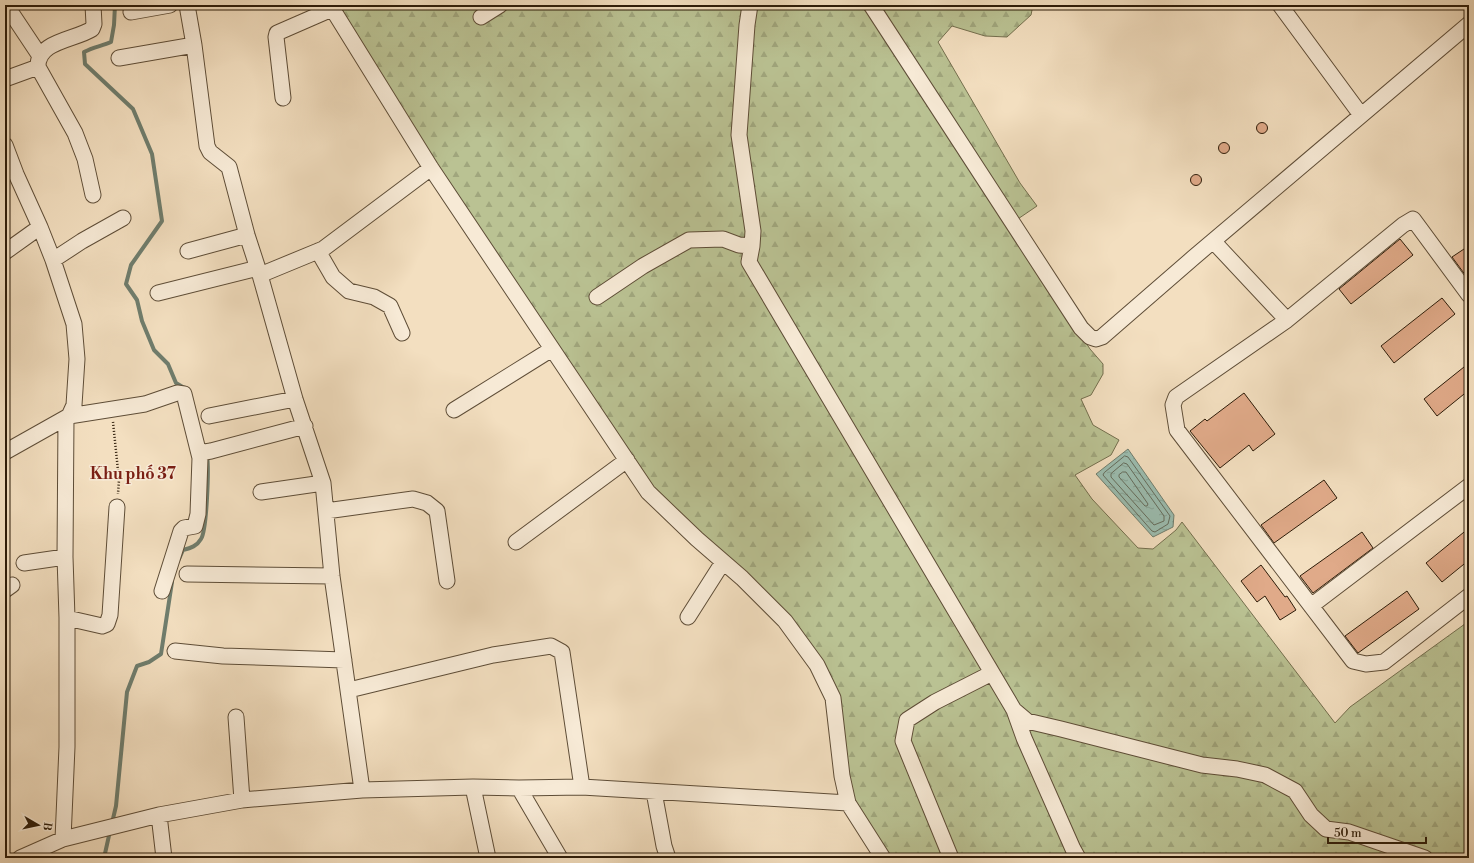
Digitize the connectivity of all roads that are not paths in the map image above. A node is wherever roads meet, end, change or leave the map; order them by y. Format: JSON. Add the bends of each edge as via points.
{"nodes":[{"id":1,"x":6,"y":5,"type":"edge"},
{"id":2,"x":93,"y":5,"type":"edge"},
{"id":3,"x":170,"y":5,"type":"edge"},
{"id":4,"x":187,"y":5,"type":"edge"},
{"id":5,"x":500,"y":5,"type":"edge"},
{"id":6,"x":750,"y":5,"type":"edge"},
{"id":7,"x":871,"y":5,"type":"edge"},
{"id":8,"x":1280,"y":5,"type":"edge"},
{"id":9,"x":331,"y":7,"type":"edge"},
{"id":10,"x":131,"y":12,"type":"dead end"},
{"id":11,"x":481,"y":17,"type":"dead end"},
{"id":12,"x":1469,"y":24,"type":"edge"},
{"id":13,"x":194,"y":45,"type":"junction"},
{"id":14,"x":119,"y":58,"type":"dead end"},
{"id":15,"x":39,"y":62,"type":"junction"},
{"id":16,"x":5,"y":79,"type":"edge"},
{"id":17,"x":283,"y":98,"type":"dead end"},
{"id":18,"x":1361,"y":115,"type":"junction"},
{"id":19,"x":5,"y":144,"type":"edge"},
{"id":20,"x":431,"y":168,"type":"junction"},
{"id":21,"x":93,"y":195,"type":"dead end"},
{"id":22,"x":123,"y":218,"type":"dead end"},
{"id":23,"x":40,"y":227,"type":"junction"},
{"id":24,"x":247,"y":235,"type":"junction"},
{"id":25,"x":1213,"y":240,"type":"junction"},
{"id":26,"x":752,"y":246,"type":"junction"},
{"id":27,"x":188,"y":251,"type":"dead end"},
{"id":28,"x":318,"y":251,"type":"junction"},
{"id":29,"x":5,"y":252,"type":"edge"},
{"id":30,"x":53,"y":260,"type":"junction"},
{"id":31,"x":259,"y":272,"type":"junction"},
{"id":32,"x":158,"y":293,"type":"dead end"},
{"id":33,"x":1469,"y":295,"type":"edge"},
{"id":34,"x":597,"y":297,"type":"dead end"},
{"id":35,"x":1287,"y":320,"type":"junction"},
{"id":36,"x":402,"y":333,"type":"dead end"},
{"id":37,"x":552,"y":348,"type":"junction"},
{"id":38,"x":296,"y":399,"type":"junction"},
{"id":39,"x":454,"y":410,"type":"dead end"},
{"id":40,"x":209,"y":416,"type":"dead end"},
{"id":41,"x":67,"y":417,"type":"junction"},
{"id":42,"x":305,"y":426,"type":"junction"},
{"id":43,"x":5,"y":452,"type":"edge"},
{"id":44,"x":205,"y":452,"type":"junction"},
{"id":45,"x":627,"y":460,"type":"junction"},
{"id":46,"x":323,"y":483,"type":"junction"},
{"id":47,"x":1469,"y":486,"type":"edge"},
{"id":48,"x":261,"y":492,"type":"dead end"},
{"id":49,"x":117,"y":507,"type":"road end"},
{"id":50,"x":326,"y":512,"type":"junction"},
{"id":51,"x":516,"y":542,"type":"dead end"},
{"id":52,"x":65,"y":557,"type":"junction"},
{"id":53,"x":724,"y":562,"type":"junction"},
{"id":54,"x":24,"y":563,"type":"dead end"},
{"id":55,"x":187,"y":574,"type":"dead end"},
{"id":56,"x":332,"y":576,"type":"junction"},
{"id":57,"x":447,"y":581,"type":"dead end"},
{"id":58,"x":162,"y":591,"type":"dead end"},
{"id":59,"x":1469,"y":596,"type":"edge"},
{"id":60,"x":1311,"y":606,"type":"junction"},
{"id":61,"x":688,"y":616,"type":"dead end"},
{"id":62,"x":67,"y":618,"type":"junction"},
{"id":63,"x":176,"y":651,"type":"dead end"},
{"id":64,"x":344,"y":660,"type":"junction"},
{"id":65,"x":992,"y":674,"type":"junction"},
{"id":66,"x":349,"y":690,"type":"junction"},
{"id":67,"x":1014,"y":710,"type":"junction"},
{"id":68,"x":236,"y":718,"type":"dead end"},
{"id":69,"x":473,"y":787,"type":"junction"},
{"id":70,"x":582,"y":787,"type":"junction"},
{"id":71,"x":519,"y":788,"type":"junction"},
{"id":72,"x":362,"y":790,"type":"junction"},
{"id":73,"x":654,"y":792,"type":"junction"},
{"id":74,"x":242,"y":800,"type":"junction"},
{"id":75,"x":848,"y":803,"type":"junction"},
{"id":76,"x":159,"y":815,"type":"junction"},
{"id":77,"x":63,"y":839,"type":"junction"},
{"id":78,"x":48,"y":852,"type":"edge"},
{"id":79,"x":20,"y":858,"type":"edge"},
{"id":80,"x":164,"y":858,"type":"edge"},
{"id":81,"x":488,"y":858,"type":"edge"},
{"id":82,"x":560,"y":858,"type":"edge"},
{"id":83,"x":668,"y":858,"type":"edge"},
{"id":84,"x":883,"y":858,"type":"edge"},
{"id":85,"x":951,"y":858,"type":"edge"},
{"id":86,"x":1078,"y":858,"type":"edge"},
{"id":87,"x":1425,"y":858,"type":"edge"}],
"edges":[{"from":1,"to":15,"type":"street"},
{"from":2,"to":15,"type":"street","via":[[92,29],[53,45]]},
{"from":3,"to":10,"type":"street"},
{"from":4,"to":13,"type":"street"},
{"from":5,"to":11,"type":"street"},
{"from":6,"to":26,"type":"street","via":[[739,135],[753,231]]},
{"from":7,"to":25,"type":"street","via":[[1076,321],[1090,337],[1096,340],[1102,337]]},
{"from":8,"to":18,"type":"street"},
{"from":9,"to":17,"type":"street","via":[[277,33]]},
{"from":9,"to":20,"type":"street"},
{"from":12,"to":18,"type":"street"},
{"from":13,"to":14,"type":"street"},
{"from":13,"to":24,"type":"street","via":[[207,146],[210,152],[229,167]]},
{"from":15,"to":16,"type":"street"},
{"from":15,"to":21,"type":"street","via":[[75,133],[85,159]]},
{"from":18,"to":25,"type":"street"},
{"from":19,"to":23,"type":"street"},
{"from":20,"to":28,"type":"street"},
{"from":20,"to":37,"type":"street"},
{"from":22,"to":30,"type":"street"},
{"from":23,"to":29,"type":"street"},
{"from":23,"to":30,"type":"street"},
{"from":24,"to":27,"type":"street"},
{"from":24,"to":31,"type":"street"},
{"from":25,"to":35,"type":"street"},
{"from":26,"to":34,"type":"street","via":[[723,239],[689,240],[643,266]]},
{"from":26,"to":65,"type":"street","via":[[749,262]]},
{"from":28,"to":31,"type":"street"},
{"from":28,"to":36,"type":"street","via":[[333,277],[350,291],[374,296],[390,306]]},
{"from":30,"to":41,"type":"street","via":[[74,324],[77,359],[74,405]]},
{"from":31,"to":32,"type":"street"},
{"from":31,"to":38,"type":"street"},
{"from":33,"to":35,"type":"street","via":[[1413,219],[1402,225]]},
{"from":35,"to":60,"type":"street","via":[[1176,397],[1173,405],[1177,430]]},
{"from":37,"to":39,"type":"street"},
{"from":37,"to":45,"type":"street"},
{"from":38,"to":40,"type":"street"},
{"from":38,"to":42,"type":"street"},
{"from":41,"to":43,"type":"street"},
{"from":41,"to":44,"type":"street","via":[[145,404],[177,393],[184,394]]},
{"from":41,"to":52,"type":"street"},
{"from":42,"to":44,"type":"street"},
{"from":42,"to":46,"type":"street"},
{"from":44,"to":58,"type":"street","via":[[197,522],[195,526],[181,531]]},
{"from":45,"to":51,"type":"street"},
{"from":45,"to":53,"type":"street","via":[[648,492]]},
{"from":46,"to":48,"type":"street"},
{"from":46,"to":50,"type":"street"},
{"from":47,"to":60,"type":"street"},
{"from":49,"to":62,"type":"street","via":[[110,615],[107,624],[102,626]]},
{"from":50,"to":56,"type":"street"},
{"from":50,"to":57,"type":"street","via":[[413,499],[427,503],[438,511]]},
{"from":52,"to":54,"type":"street"},
{"from":52,"to":62,"type":"street"},
{"from":53,"to":61,"type":"street"},
{"from":53,"to":75,"type":"street","via":[[785,621],[817,665],[833,698],[842,776]]},
{"from":55,"to":56,"type":"street"},
{"from":56,"to":64,"type":"street"},
{"from":59,"to":60,"type":"street","via":[[1384,662],[1366,664],[1353,661]]},
{"from":62,"to":77,"type":"street","via":[[67,747]]},
{"from":63,"to":64,"type":"street","via":[[223,656]]},
{"from":64,"to":66,"type":"street"},
{"from":65,"to":67,"type":"street"},
{"from":65,"to":85,"type":"street","via":[[935,702],[907,720],[903,741]]},
{"from":66,"to":70,"type":"street","via":[[493,655],[551,646],[562,652]]},
{"from":66,"to":72,"type":"street"},
{"from":67,"to":86,"type":"street"},
{"from":67,"to":87,"type":"street","via":[[1027,721],[1061,730],[1202,765],[1265,775],[1295,791],[1311,815],[1326,830],[1349,832]]},
{"from":68,"to":74,"type":"street"},
{"from":69,"to":71,"type":"street"},
{"from":69,"to":72,"type":"street"},
{"from":69,"to":81,"type":"street"},
{"from":70,"to":71,"type":"street"},
{"from":70,"to":73,"type":"street"},
{"from":71,"to":82,"type":"street"},
{"from":72,"to":74,"type":"street"},
{"from":73,"to":75,"type":"street"},
{"from":73,"to":83,"type":"street"},
{"from":74,"to":76,"type":"street"},
{"from":75,"to":84,"type":"street"},
{"from":76,"to":77,"type":"street"},
{"from":76,"to":80,"type":"street"},
{"from":77,"to":78,"type":"street"},
{"from":78,"to":79,"type":"street"}]}
